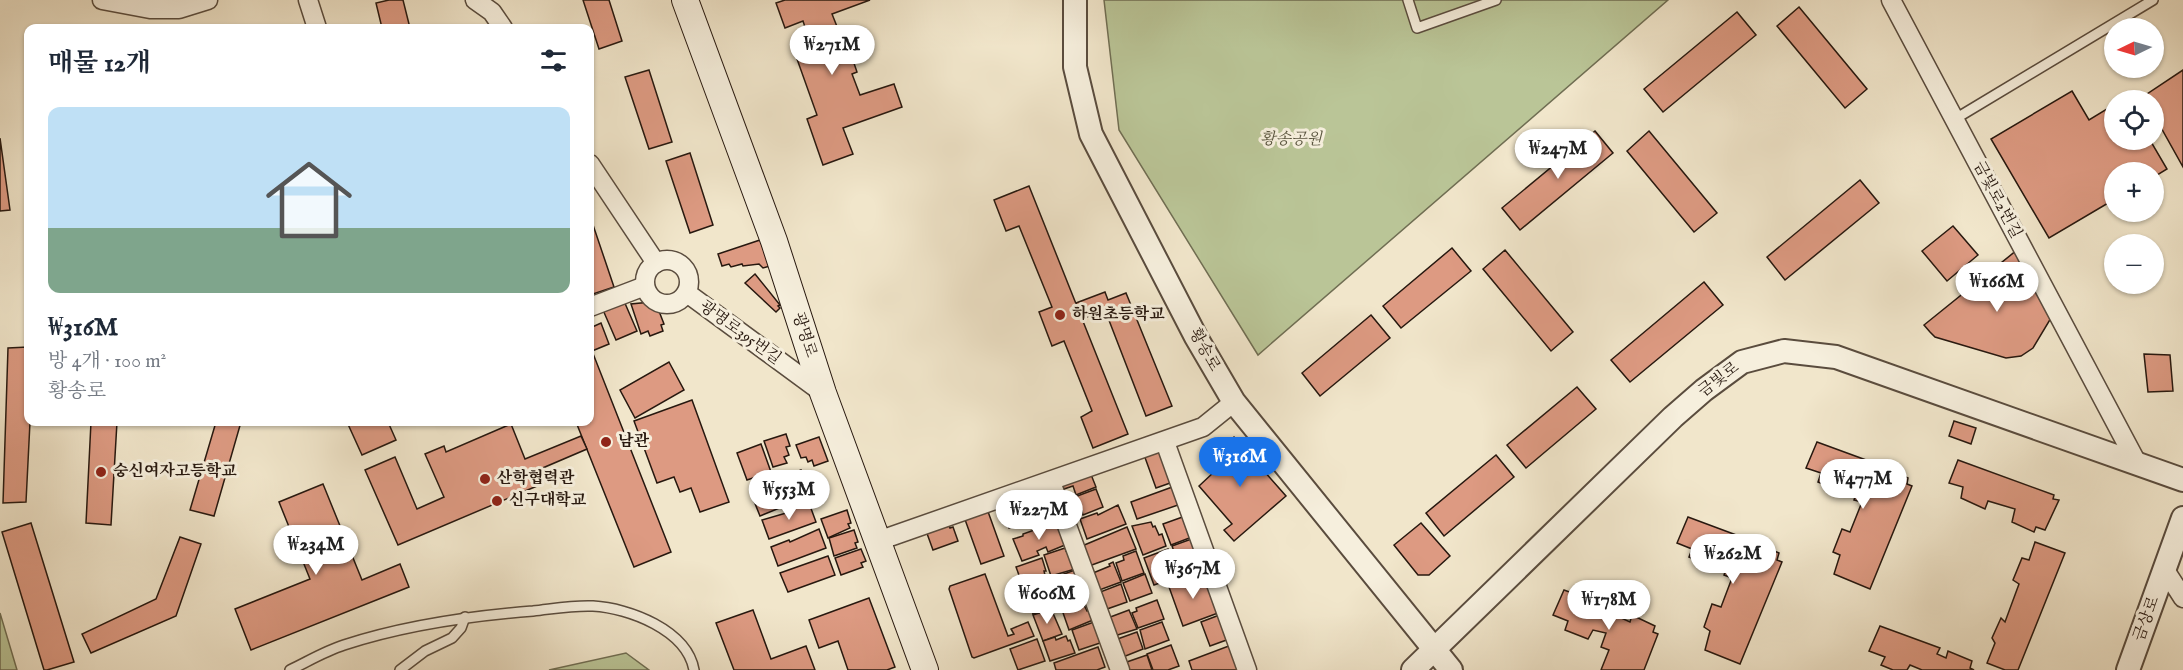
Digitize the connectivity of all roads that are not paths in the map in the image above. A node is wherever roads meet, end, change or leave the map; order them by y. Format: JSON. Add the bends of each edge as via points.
{"nodes":[{"id":1,"x":102,"y":0,"type":"edge"},
{"id":2,"x":208,"y":0,"type":"edge"},
{"id":3,"x":308,"y":0,"type":"edge"},
{"id":4,"x":475,"y":0,"type":"edge"},
{"id":5,"x":685,"y":0,"type":"edge"},
{"id":6,"x":1075,"y":0,"type":"edge"},
{"id":7,"x":1408,"y":0,"type":"edge"},
{"id":8,"x":1496,"y":0,"type":"edge"},
{"id":9,"x":1891,"y":0,"type":"edge"},
{"id":10,"x":2153,"y":0,"type":"edge"},
{"id":11,"x":1484,"y":2,"type":"edge"},
{"id":12,"x":316,"y":24,"type":"edge"},
{"id":13,"x":500,"y":24,"type":"edge"},
{"id":14,"x":1955,"y":119,"type":"junction"},
{"id":15,"x":594,"y":170,"type":"edge"},
{"id":16,"x":656,"y":263,"type":"junction"},
{"id":17,"x":645,"y":286,"type":"junction"},
{"id":18,"x":687,"y":293,"type":"junction"},
{"id":19,"x":594,"y":305,"type":"edge"},
{"id":20,"x":823,"y":393,"type":"junction"},
{"id":21,"x":1234,"y":402,"type":"junction"},
{"id":22,"x":1165,"y":442,"type":"junction"},
{"id":23,"x":2137,"y":463,"type":"junction"},
{"id":24,"x":2183,"y":480,"type":"edge"},
{"id":25,"x":1051,"y":482,"type":"junction"},
{"id":26,"x":2181,"y":529,"type":"edge"},
{"id":27,"x":878,"y":542,"type":"junction"},
{"id":28,"x":2164,"y":570,"type":"junction"},
{"id":29,"x":2183,"y":597,"type":"edge"},
{"id":30,"x":465,"y":617,"type":"junction"},
{"id":31,"x":1434,"y":652,"type":"junction"},
{"id":32,"x":290,"y":670,"type":"edge"},
{"id":33,"x":400,"y":670,"type":"edge"},
{"id":34,"x":694,"y":670,"type":"edge"},
{"id":35,"x":925,"y":670,"type":"edge"},
{"id":36,"x":1120,"y":670,"type":"edge"},
{"id":37,"x":1247,"y":670,"type":"edge"},
{"id":38,"x":1413,"y":670,"type":"edge"},
{"id":39,"x":1451,"y":670,"type":"edge"},
{"id":40,"x":2128,"y":670,"type":"edge"}],
"edges":[{"from":1,"to":2,"type":"street","via":[[150,9],[179,9]]},
{"from":3,"to":12,"type":"street"},
{"from":4,"to":13,"type":"street","via":[[492,12]]},
{"from":5,"to":20,"type":"main road","name":"광명로","via":[[774,241]]},
{"from":6,"to":21,"type":"street","name":"황송로","via":[[1075,67],[1091,134],[1196,338]]},
{"from":7,"to":11,"type":"lane","via":[[1417,28]]},
{"from":8,"to":11,"type":"lane"},
{"from":9,"to":14,"type":"street","name":"금빛로2번길"},
{"from":10,"to":14,"type":"lane"},
{"from":14,"to":23,"type":"street","name":"금빛로2번길"},
{"from":15,"to":16,"type":"street"},
{"from":16,"to":17,"type":"street","via":[[647,271]]},
{"from":16,"to":18,"type":"street","via":[[667,260],[681,265],[689,278]]},
{"from":17,"to":18,"type":"street","via":[[653,300],[668,305]]},
{"from":17,"to":19,"type":"street"},
{"from":18,"to":20,"type":"street","name":"광명로395번길"},
{"from":20,"to":27,"type":"main road","name":"광명로"},
{"from":21,"to":22,"type":"street","via":[[1203,427]]},
{"from":21,"to":31,"type":"street","name":"황송로"},
{"from":22,"to":25,"type":"street"},
{"from":22,"to":37,"type":"street"},
{"from":23,"to":24,"type":"street","name":"금빛로"},
{"from":23,"to":31,"type":"street","name":"금빛로","via":[[1836,357],[1784,351],[1752,359],[1732,369],[1673,417]]},
{"from":25,"to":27,"type":"street"},
{"from":25,"to":36,"type":"street"},
{"from":26,"to":28,"type":"street","name":"금상로"},
{"from":27,"to":35,"type":"main road","name":"광명로"},
{"from":28,"to":29,"type":"street"},
{"from":28,"to":40,"type":"street","name":"금상로"},
{"from":30,"to":32,"type":"lane","via":[[342,645]]},
{"from":30,"to":33,"type":"lane","via":[[452,638],[425,651]]},
{"from":30,"to":34,"type":"lane","via":[[592,606],[626,611],[653,623],[680,642],[693,660]]},
{"from":31,"to":38,"type":"street","name":"금빛로"},
{"from":31,"to":39,"type":"street","name":"황송로"}]}
